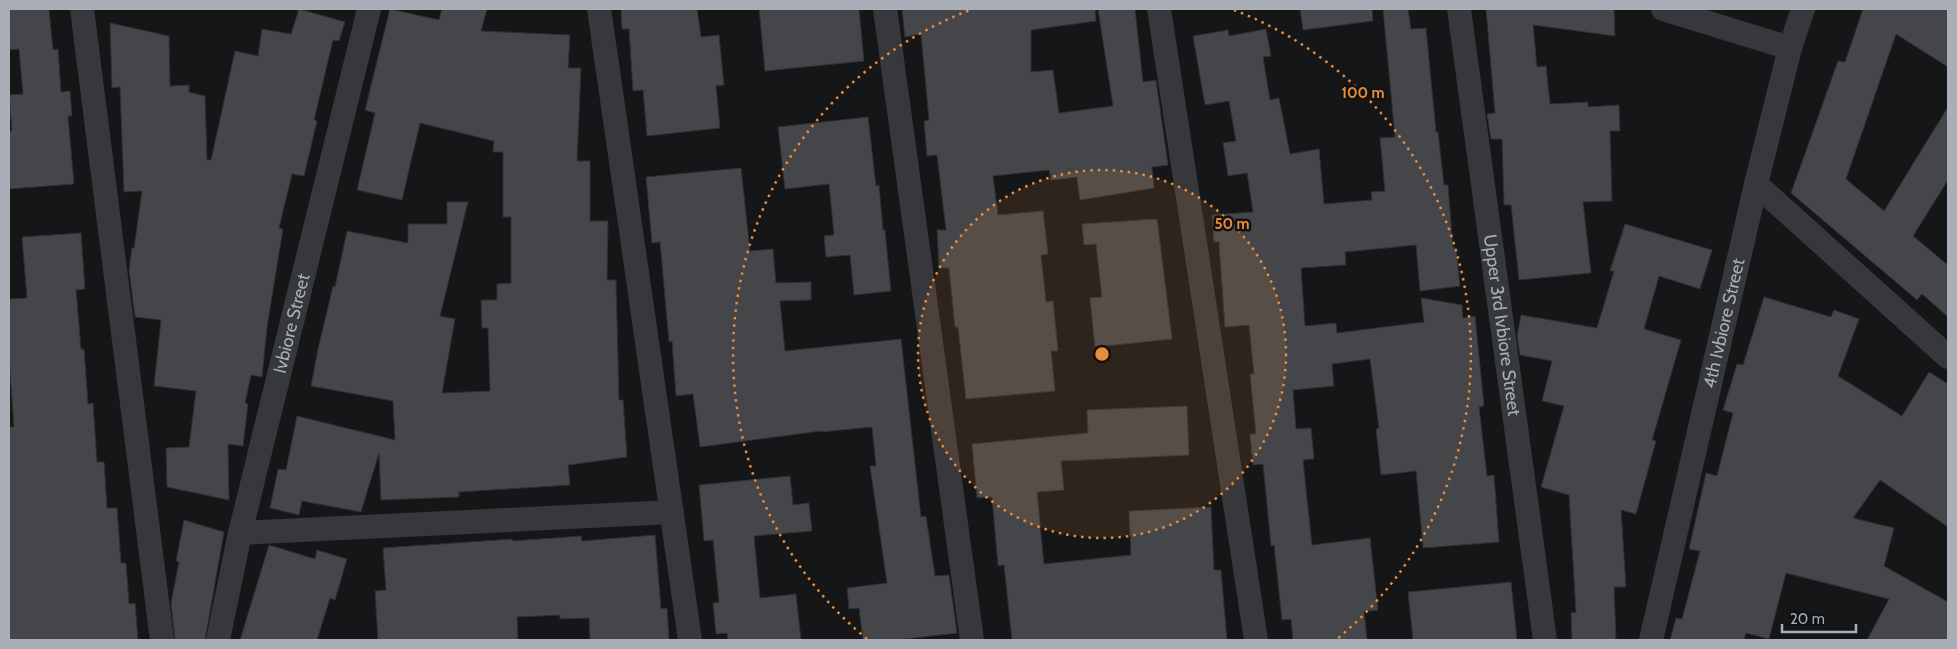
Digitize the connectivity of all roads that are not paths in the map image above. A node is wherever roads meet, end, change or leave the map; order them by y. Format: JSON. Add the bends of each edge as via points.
{"nodes":[{"id":1,"x":82,"y":9,"type":"edge"},
{"id":2,"x":369,"y":9,"type":"edge"},
{"id":3,"x":599,"y":9,"type":"edge"},
{"id":4,"x":885,"y":9,"type":"edge"},
{"id":5,"x":1158,"y":9,"type":"edge"},
{"id":6,"x":1459,"y":9,"type":"edge"},
{"id":7,"x":1663,"y":9,"type":"edge"},
{"id":8,"x":1803,"y":9,"type":"edge"},
{"id":9,"x":1790,"y":48,"type":"junction"},
{"id":10,"x":1756,"y":184,"type":"junction"},
{"id":11,"x":1948,"y":357,"type":"edge"},
{"id":12,"x":672,"y":512,"type":"junction"},
{"id":13,"x":240,"y":533,"type":"junction"},
{"id":14,"x":162,"y":640,"type":"edge"},
{"id":15,"x":218,"y":640,"type":"edge"},
{"id":16,"x":690,"y":640,"type":"edge"},
{"id":17,"x":972,"y":640,"type":"edge"},
{"id":18,"x":1256,"y":640,"type":"edge"},
{"id":19,"x":1545,"y":640,"type":"edge"},
{"id":20,"x":1651,"y":640,"type":"edge"}],
"edges":[{"from":1,"to":14,"type":"street"},
{"from":2,"to":13,"type":"street","name":"Ivbiore Street"},
{"from":3,"to":12,"type":"street"},
{"from":4,"to":17,"type":"street"},
{"from":5,"to":18,"type":"street"},
{"from":6,"to":19,"type":"street","name":"Upper 3rd Ivbiore Street"},
{"from":7,"to":9,"type":"street"},
{"from":8,"to":9,"type":"street","name":"4th Ivbiore Street"},
{"from":9,"to":10,"type":"street","name":"4th Ivbiore Street"},
{"from":10,"to":11,"type":"street"},
{"from":10,"to":20,"type":"street","name":"4th Ivbiore Street"},
{"from":12,"to":13,"type":"street"},
{"from":12,"to":16,"type":"street"},
{"from":13,"to":15,"type":"street","name":"Ivbiore Street"}]}
